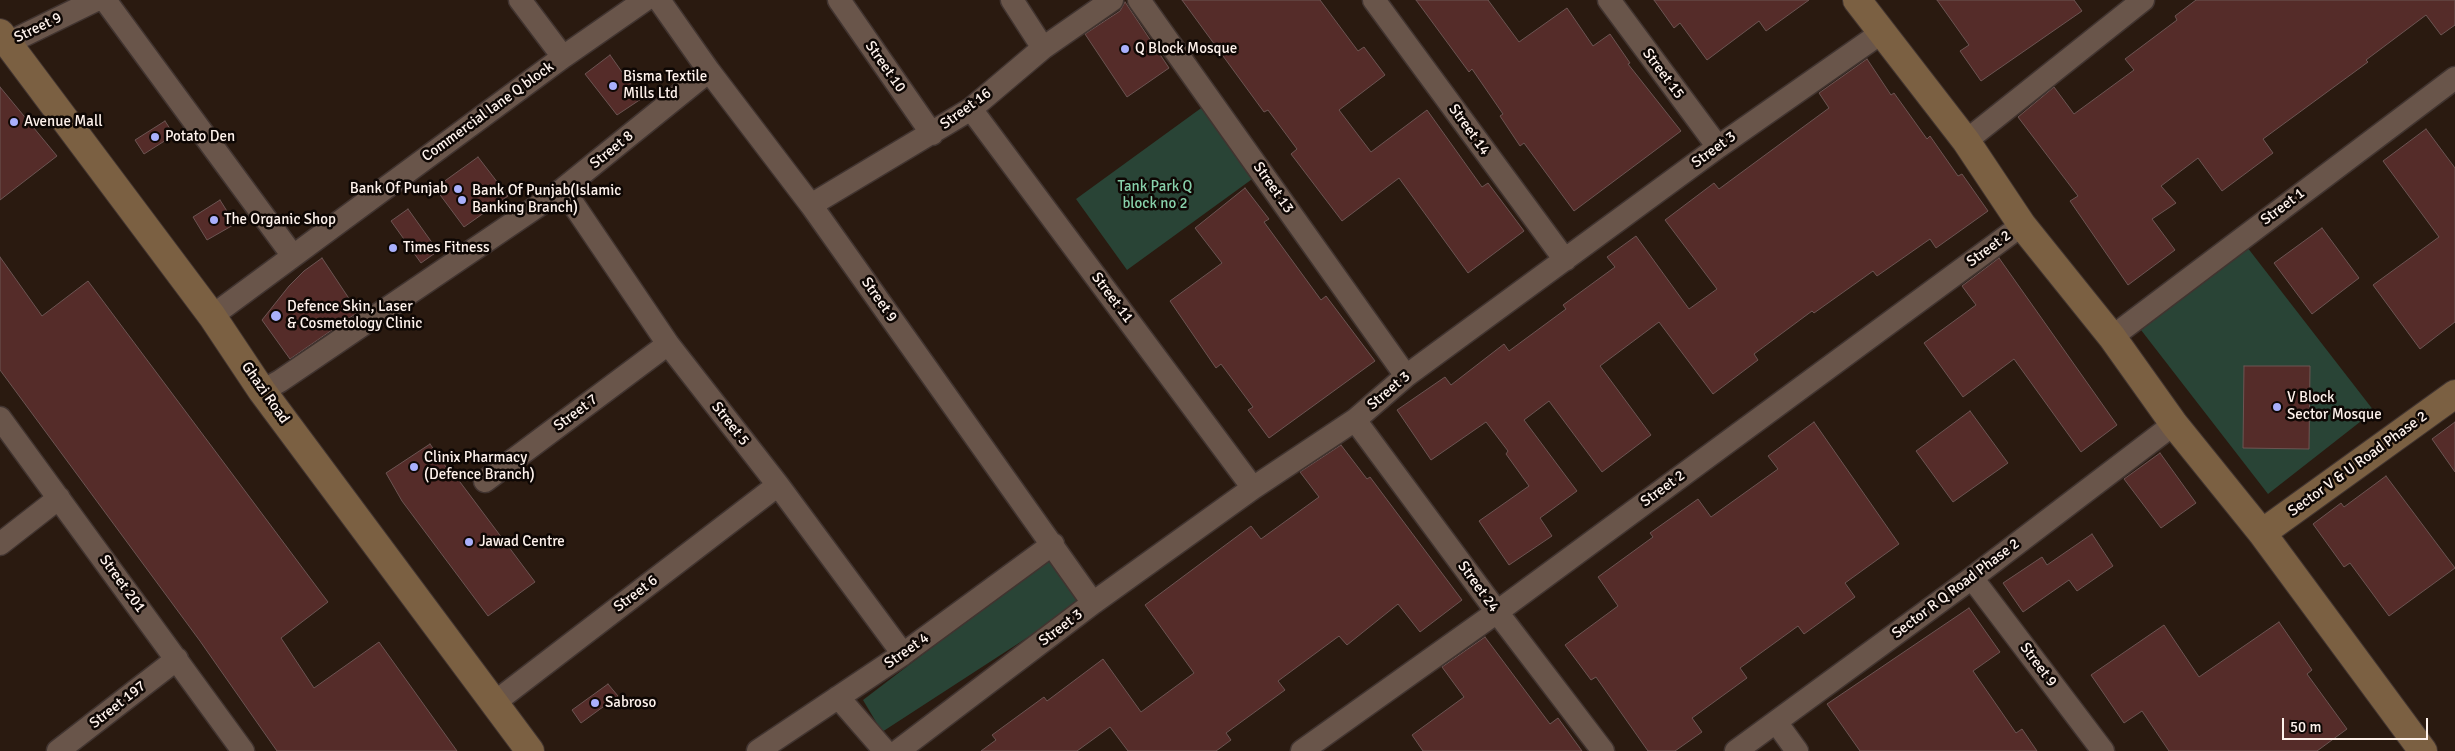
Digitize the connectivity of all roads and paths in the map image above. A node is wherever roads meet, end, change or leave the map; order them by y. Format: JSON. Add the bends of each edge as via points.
{"nodes":[{"id":1,"x":96,"y":0,"type":"edge"},
{"id":2,"x":105,"y":0,"type":"edge"},
{"id":3,"x":520,"y":0,"type":"edge"},
{"id":4,"x":645,"y":0,"type":"edge"},
{"id":5,"x":659,"y":0,"type":"edge"},
{"id":6,"x":839,"y":0,"type":"edge"},
{"id":7,"x":1012,"y":0,"type":"edge"},
{"id":8,"x":1112,"y":0,"type":"edge"},
{"id":9,"x":1139,"y":0,"type":"edge"},
{"id":10,"x":1374,"y":0,"type":"edge"},
{"id":11,"x":1609,"y":0,"type":"edge"},
{"id":12,"x":1858,"y":0,"type":"edge"},
{"id":13,"x":2143,"y":0,"type":"edge"},
{"id":14,"x":2119,"y":7,"type":"edge"},
{"id":15,"x":1881,"y":33,"type":"junction"},
{"id":16,"x":4,"y":38,"type":"edge"},
{"id":17,"x":1043,"y":48,"type":"junction"},
{"id":18,"x":563,"y":57,"type":"junction"},
{"id":19,"x":709,"y":71,"type":"junction"},
{"id":20,"x":2455,"y":78,"type":"edge"},
{"id":21,"x":971,"y":109,"type":"junction"},
{"id":22,"x":932,"y":134,"type":"junction"},
{"id":23,"x":1966,"y":141,"type":"junction"},
{"id":24,"x":1718,"y":147,"type":"junction"},
{"id":25,"x":564,"y":189,"type":"junction"},
{"id":26,"x":811,"y":205,"type":"junction"},
{"id":27,"x":2022,"y":225,"type":"junction"},
{"id":28,"x":293,"y":256,"type":"junction"},
{"id":29,"x":1565,"y":260,"type":"junction"},
{"id":30,"x":212,"y":316,"type":"junction"},
{"id":31,"x":2112,"y":337,"type":"junction"},
{"id":32,"x":668,"y":344,"type":"junction"},
{"id":33,"x":1406,"y":376,"type":"junction"},
{"id":34,"x":262,"y":390,"type":"junction"},
{"id":35,"x":2455,"y":394,"type":"edge"},
{"id":36,"x":0,"y":418,"type":"edge"},
{"id":37,"x":1356,"y":420,"type":"junction"},
{"id":38,"x":2174,"y":424,"type":"junction"},
{"id":39,"x":484,"y":481,"type":"dead end"},
{"id":40,"x":778,"y":485,"type":"junction"},
{"id":41,"x":1253,"y":488,"type":"junction"},
{"id":42,"x":59,"y":498,"type":"junction"},
{"id":43,"x":2262,"y":533,"type":"junction"},
{"id":44,"x":0,"y":544,"type":"edge"},
{"id":45,"x":1053,"y":544,"type":"junction"},
{"id":46,"x":1972,"y":578,"type":"junction"},
{"id":47,"x":1093,"y":603,"type":"junction"},
{"id":48,"x":1496,"y":612,"type":"junction"},
{"id":49,"x":903,"y":654,"type":"junction"},
{"id":50,"x":177,"y":659,"type":"junction"},
{"id":51,"x":838,"y":697,"type":"junction"},
{"id":52,"x":494,"y":703,"type":"junction"},
{"id":53,"x":1776,"y":722,"type":"junction"},
{"id":54,"x":58,"y":751,"type":"edge"},
{"id":55,"x":243,"y":751,"type":"edge"},
{"id":56,"x":530,"y":751,"type":"edge"},
{"id":57,"x":758,"y":751,"type":"edge"},
{"id":58,"x":885,"y":751,"type":"edge"},
{"id":59,"x":898,"y":751,"type":"edge"},
{"id":60,"x":1302,"y":751,"type":"edge"},
{"id":61,"x":1603,"y":751,"type":"edge"},
{"id":62,"x":1736,"y":751,"type":"edge"},
{"id":63,"x":1798,"y":751,"type":"edge"},
{"id":64,"x":2104,"y":751,"type":"edge"},
{"id":65,"x":2423,"y":751,"type":"edge"}],
"edges":[{"from":1,"to":16,"type":"street","name":"Street 9"},
{"from":2,"to":28,"type":"street"},
{"from":3,"to":18,"type":"street"},
{"from":4,"to":18,"type":"street","name":"Commercial lane Q block"},
{"from":5,"to":19,"type":"street","name":"Street 9"},
{"from":6,"to":22,"type":"street","name":"Street 10"},
{"from":7,"to":17,"type":"street"},
{"from":8,"to":17,"type":"street","name":"Street 16"},
{"from":9,"to":33,"type":"street","name":"Street 13"},
{"from":10,"to":29,"type":"street","name":"Street 14"},
{"from":11,"to":24,"type":"street","name":"Street 15"},
{"from":12,"to":15,"type":"street"},
{"from":13,"to":14,"type":"street"},
{"from":14,"to":23,"type":"street"},
{"from":15,"to":23,"type":"street"},
{"from":15,"to":24,"type":"street","name":"Street 3"},
{"from":16,"to":30,"type":"street","name":"Ghazi Road"},
{"from":17,"to":21,"type":"street","name":"Street 16"},
{"from":18,"to":28,"type":"street","name":"Commercial lane Q block"},
{"from":19,"to":25,"type":"street","name":"Street 8"},
{"from":19,"to":26,"type":"street","name":"Street 9"},
{"from":20,"to":31,"type":"street","name":"Street 1"},
{"from":21,"to":22,"type":"street","name":"Street 16"},
{"from":21,"to":41,"type":"street","name":"Street 11"},
{"from":22,"to":26,"type":"street","name":"Street 16"},
{"from":23,"to":27,"type":"street"},
{"from":24,"to":29,"type":"street","name":"Street 3"},
{"from":25,"to":32,"type":"street","name":"Street 5"},
{"from":25,"to":34,"type":"street","name":"Street 8"},
{"from":26,"to":45,"type":"street","name":"Street 9"},
{"from":27,"to":31,"type":"street"},
{"from":27,"to":48,"type":"street","name":"Street 2"},
{"from":28,"to":30,"type":"street","name":"Commercial lane Q block"},
{"from":29,"to":33,"type":"street","name":"Street 3"},
{"from":30,"to":34,"type":"street","name":"Ghazi Road"},
{"from":31,"to":38,"type":"street"},
{"from":32,"to":39,"type":"street","name":"Street 7"},
{"from":32,"to":40,"type":"street","name":"Street 5"},
{"from":33,"to":37,"type":"street","name":"Street 3"},
{"from":34,"to":52,"type":"street","name":"Ghazi Road"},
{"from":35,"to":43,"type":"street","name":"Sector V & U Road Phase 2"},
{"from":36,"to":42,"type":"street","name":"Street 201"},
{"from":37,"to":41,"type":"street","name":"Street 3"},
{"from":37,"to":48,"type":"street","name":"Street 24"},
{"from":38,"to":43,"type":"street"},
{"from":38,"to":46,"type":"street","name":"Sector R Q Road Phase 2"},
{"from":40,"to":49,"type":"street","name":"Street 5"},
{"from":40,"to":52,"type":"street","name":"Street 6"},
{"from":41,"to":47,"type":"street","name":"Street 3"},
{"from":42,"to":44,"type":"street"},
{"from":42,"to":50,"type":"street","name":"Street 201"},
{"from":43,"to":65,"type":"street"},
{"from":45,"to":47,"type":"street","name":"Street 9"},
{"from":45,"to":49,"type":"street","name":"Street 4"},
{"from":46,"to":53,"type":"street","name":"Sector R Q Road Phase 2"},
{"from":46,"to":64,"type":"street","name":"Street 9"},
{"from":47,"to":59,"type":"street","name":"Street 3"},
{"from":48,"to":60,"type":"street","name":"Street 2"},
{"from":48,"to":61,"type":"street","name":"Street 24"},
{"from":49,"to":51,"type":"street","name":"Street 4"},
{"from":50,"to":54,"type":"street","name":"Street 197"},
{"from":50,"to":55,"type":"street","name":"Street 201"},
{"from":51,"to":57,"type":"street","name":"Street 4"},
{"from":51,"to":58,"type":"street"},
{"from":52,"to":56,"type":"street","name":"Ghazi Road"},
{"from":53,"to":62,"type":"street","name":"Sector R Q Road Phase 2"},
{"from":53,"to":63,"type":"street"}]}
